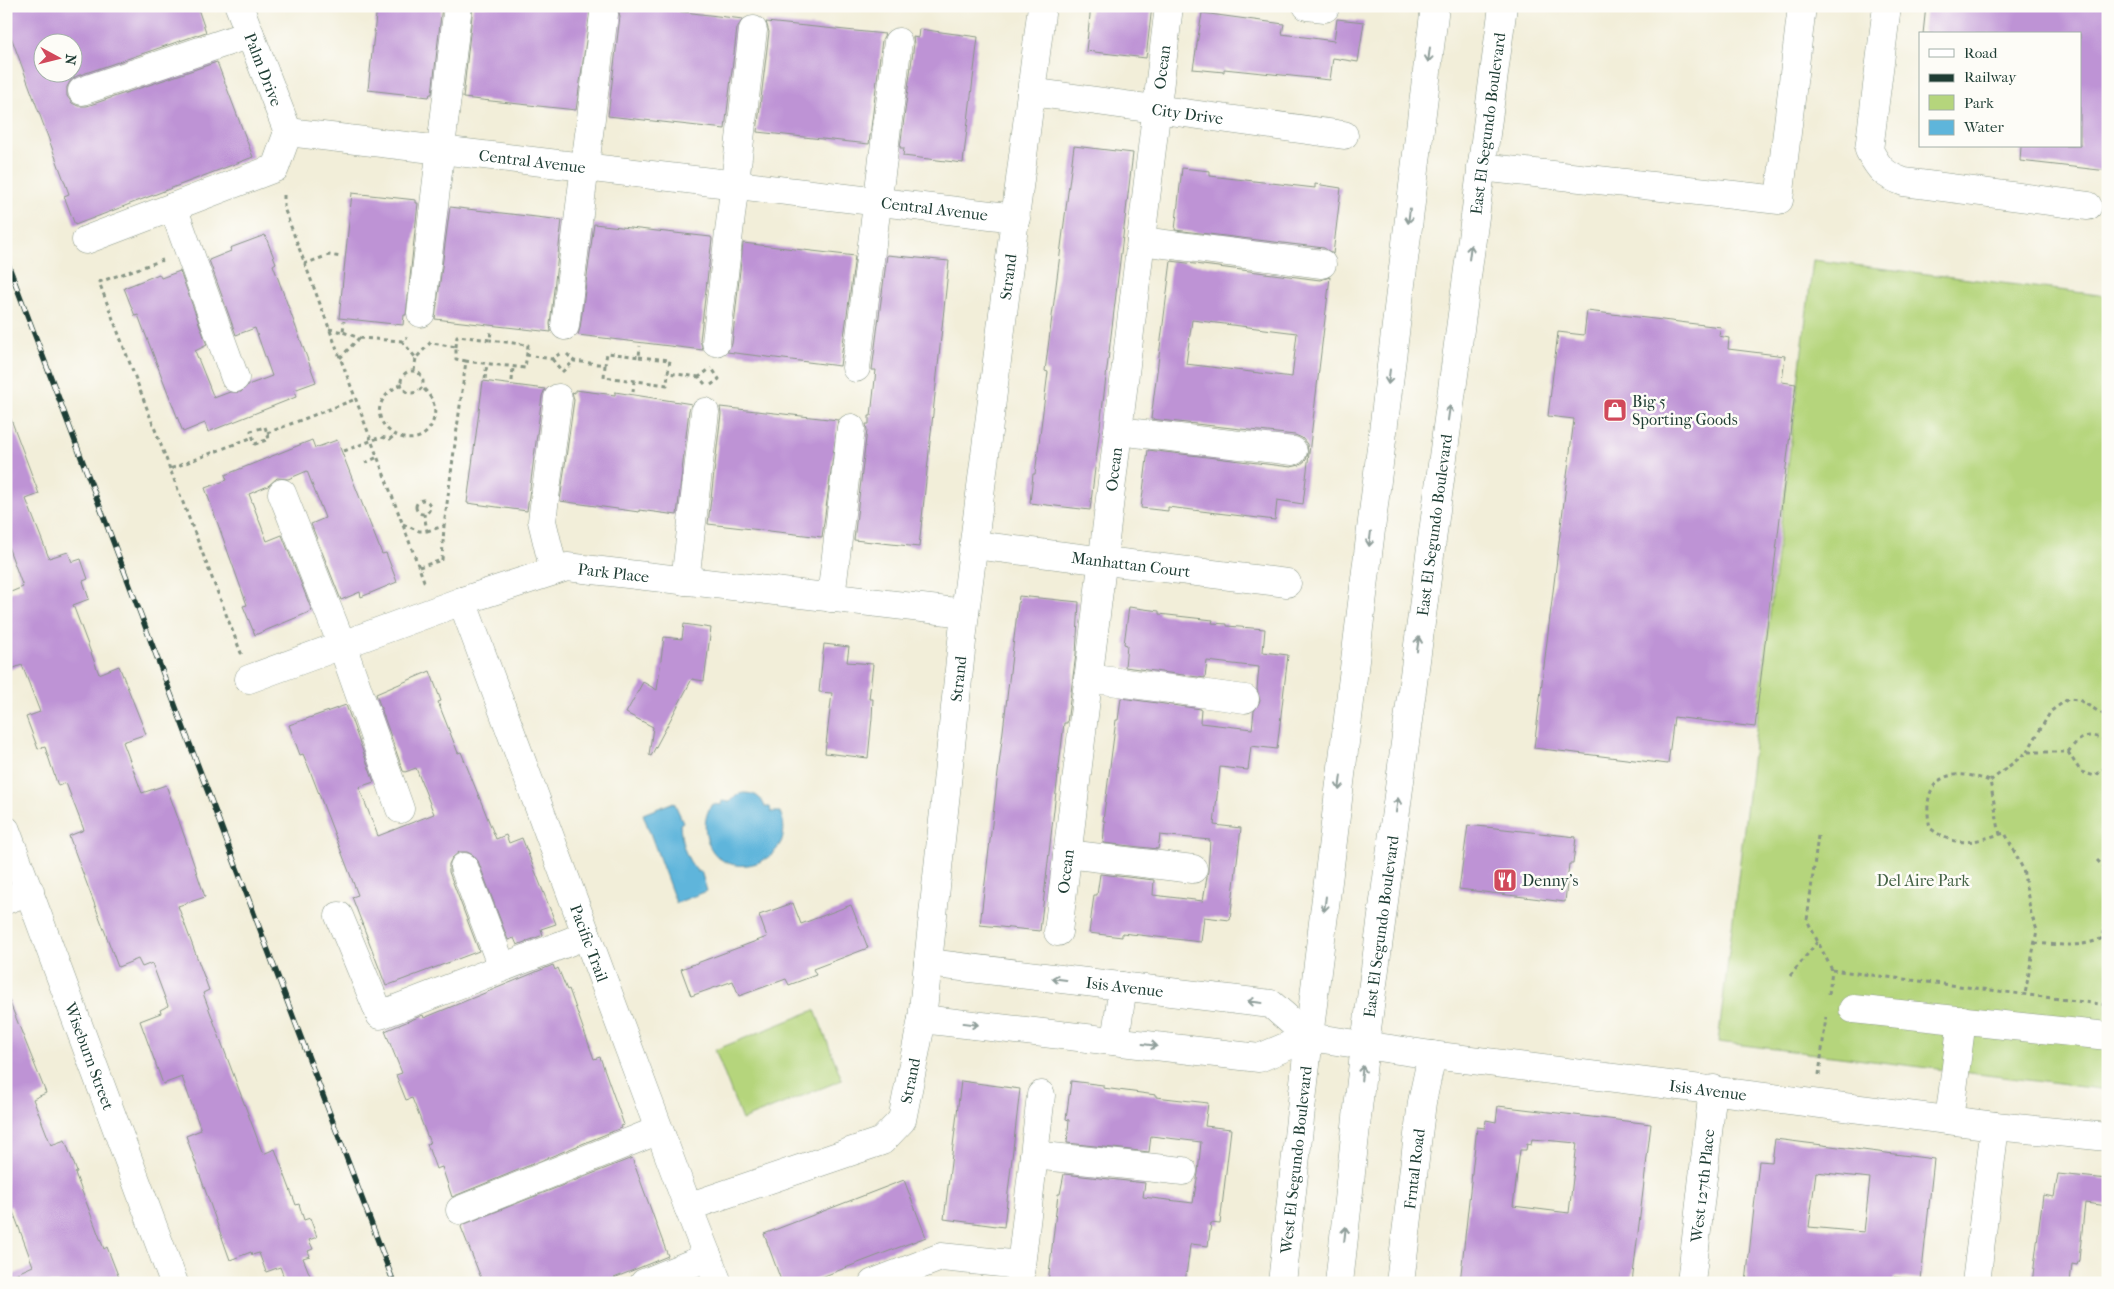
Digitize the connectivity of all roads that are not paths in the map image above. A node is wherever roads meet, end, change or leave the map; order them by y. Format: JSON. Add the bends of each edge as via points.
{"nodes":[{"id":1,"x":240,"y":6,"type":"edge"},
{"id":2,"x":458,"y":6,"type":"edge"},
{"id":3,"x":1042,"y":6,"type":"edge"},
{"id":4,"x":1169,"y":6,"type":"edge"},
{"id":5,"x":1435,"y":6,"type":"edge"},
{"id":6,"x":1503,"y":6,"type":"edge"},
{"id":7,"x":1802,"y":6,"type":"edge"},
{"id":8,"x":1887,"y":6,"type":"edge"},
{"id":9,"x":604,"y":14,"type":"dead end"},
{"id":10,"x":754,"y":30,"type":"dead end"},
{"id":11,"x":250,"y":34,"type":"junction"},
{"id":12,"x":898,"y":42,"type":"dead end"},
{"id":13,"x":82,"y":91,"type":"dead end"},
{"id":14,"x":1031,"y":92,"type":"junction"},
{"id":15,"x":1157,"y":109,"type":"junction"},
{"id":16,"x":288,"y":132,"type":"junction"},
{"id":17,"x":1344,"y":135,"type":"dead end"},
{"id":18,"x":441,"y":150,"type":"junction"},
{"id":19,"x":585,"y":167,"type":"junction"},
{"id":20,"x":1481,"y":167,"type":"junction"},
{"id":21,"x":735,"y":185,"type":"junction"},
{"id":22,"x":877,"y":202,"type":"junction"},
{"id":23,"x":2088,"y":206,"type":"dead end"},
{"id":24,"x":174,"y":207,"type":"junction"},
{"id":25,"x":1016,"y":218,"type":"junction"},
{"id":26,"x":86,"y":240,"type":"dead end"},
{"id":27,"x":1141,"y":241,"type":"junction"},
{"id":28,"x":1322,"y":264,"type":"dead end"},
{"id":29,"x":420,"y":321,"type":"road end"},
{"id":30,"x":565,"y":326,"type":"dead end"},
{"id":31,"x":714,"y":355,"type":"road end"},
{"id":32,"x":856,"y":368,"type":"dead end"},
{"id":33,"x":236,"y":378,"type":"dead end"},
{"id":34,"x":558,"y":398,"type":"dead end"},
{"id":35,"x":705,"y":412,"type":"dead end"},
{"id":36,"x":851,"y":428,"type":"dead end"},
{"id":37,"x":1118,"y":430,"type":"junction"},
{"id":38,"x":1293,"y":451,"type":"dead end"},
{"id":39,"x":282,"y":493,"type":"dead end"},
{"id":40,"x":974,"y":545,"type":"junction"},
{"id":41,"x":1102,"y":561,"type":"junction"},
{"id":42,"x":554,"y":571,"type":"junction"},
{"id":43,"x":686,"y":581,"type":"junction"},
{"id":44,"x":1287,"y":583,"type":"dead end"},
{"id":45,"x":831,"y":598,"type":"junction"},
{"id":46,"x":462,"y":601,"type":"junction"},
{"id":47,"x":965,"y":613,"type":"junction"},
{"id":48,"x":342,"y":645,"type":"junction"},
{"id":49,"x":1088,"y":678,"type":"junction"},
{"id":50,"x":249,"y":679,"type":"dead end"},
{"id":51,"x":1245,"y":698,"type":"dead end"},
{"id":52,"x":400,"y":809,"type":"dead end"},
{"id":53,"x":6,"y":830,"type":"edge"},
{"id":54,"x":1067,"y":854,"type":"junction"},
{"id":55,"x":464,"y":867,"type":"dead end"},
{"id":56,"x":1193,"y":869,"type":"dead end"},
{"id":57,"x":18,"y":895,"type":"edge"},
{"id":58,"x":339,"y":916,"type":"dead end"},
{"id":59,"x":1058,"y":932,"type":"dead end"},
{"id":60,"x":587,"y":935,"type":"junction"},
{"id":61,"x":928,"y":963,"type":"junction"},
{"id":62,"x":502,"y":967,"type":"junction"},
{"id":63,"x":1123,"y":986,"type":"junction"},
{"id":64,"x":1853,"y":1009,"type":"dead end"},
{"id":65,"x":922,"y":1019,"type":"junction"},
{"id":66,"x":1962,"y":1020,"type":"junction"},
{"id":67,"x":2108,"y":1036,"type":"edge"},
{"id":68,"x":1309,"y":1037,"type":"junction"},
{"id":69,"x":1115,"y":1041,"type":"junction"},
{"id":70,"x":1365,"y":1044,"type":"junction"},
{"id":71,"x":1432,"y":1055,"type":"junction"},
{"id":72,"x":1713,"y":1089,"type":"junction"},
{"id":73,"x":1041,"y":1095,"type":"dead end"},
{"id":74,"x":1949,"y":1120,"type":"junction"},
{"id":75,"x":1995,"y":1126,"type":"junction"},
{"id":76,"x":660,"y":1130,"type":"junction"},
{"id":77,"x":2108,"y":1137,"type":"edge"},
{"id":78,"x":1034,"y":1155,"type":"junction"},
{"id":79,"x":1183,"y":1171,"type":"dead end"},
{"id":80,"x":688,"y":1207,"type":"junction"},
{"id":81,"x":460,"y":1210,"type":"dead end"},
{"id":82,"x":708,"y":1257,"type":"junction"},
{"id":83,"x":1020,"y":1274,"type":"edge"},
{"id":84,"x":174,"y":1283,"type":"edge"},
{"id":85,"x":644,"y":1283,"type":"edge"},
{"id":86,"x":718,"y":1283,"type":"edge"},
{"id":87,"x":873,"y":1283,"type":"edge"},
{"id":88,"x":1282,"y":1283,"type":"edge"},
{"id":89,"x":1339,"y":1283,"type":"edge"},
{"id":90,"x":1400,"y":1283,"type":"edge"},
{"id":91,"x":1691,"y":1283,"type":"edge"},
{"id":92,"x":1976,"y":1283,"type":"edge"}],
"edges":[{"from":1,"to":11,"type":"street","name":"Palm Drive"},
{"from":2,"to":18,"type":"street"},
{"from":3,"to":14,"type":"street","name":"Strand"},
{"from":4,"to":15,"type":"street","name":"Ocean"},
{"from":5,"to":68,"type":"street","one_way":true},
{"from":6,"to":20,"type":"street","name":"East El Segundo Boulevard"},
{"from":7,"to":20,"type":"street","via":[[1779,200]]},
{"from":8,"to":23,"type":"street","via":[[1869,150],[1887,176],[1904,182]]},
{"from":9,"to":19,"type":"street"},
{"from":10,"to":21,"type":"street"},
{"from":11,"to":13,"type":"street"},
{"from":11,"to":16,"type":"street","name":"Palm Drive"},
{"from":12,"to":22,"type":"street"},
{"from":14,"to":15,"type":"street","name":"City Drive"},
{"from":14,"to":25,"type":"street","name":"Strand"},
{"from":15,"to":17,"type":"street","name":"City Drive"},
{"from":15,"to":27,"type":"street","name":"Ocean"},
{"from":16,"to":18,"type":"street","name":"Central Avenue"},
{"from":16,"to":24,"type":"street","via":[[275,168]]},
{"from":18,"to":19,"type":"street","name":"Central Avenue"},
{"from":18,"to":29,"type":"street"},
{"from":19,"to":21,"type":"street","name":"Central Avenue"},
{"from":19,"to":30,"type":"street"},
{"from":70,"to":20,"type":"street","name":"East El Segundo Boulevard","one_way":true},
{"from":21,"to":22,"type":"street","name":"Central Avenue"},
{"from":21,"to":31,"type":"street"},
{"from":22,"to":25,"type":"street","name":"Central Avenue"},
{"from":22,"to":32,"type":"street"},
{"from":24,"to":26,"type":"street"},
{"from":24,"to":33,"type":"street"},
{"from":25,"to":40,"type":"street","name":"Strand"},
{"from":27,"to":28,"type":"street"},
{"from":27,"to":37,"type":"street","name":"Ocean"},
{"from":34,"to":42,"type":"street","via":[[542,521]]},
{"from":35,"to":43,"type":"street"},
{"from":36,"to":45,"type":"street"},
{"from":37,"to":38,"type":"street"},
{"from":37,"to":41,"type":"street","name":"Ocean"},
{"from":39,"to":48,"type":"street"},
{"from":40,"to":41,"type":"street","name":"Manhattan Court"},
{"from":40,"to":47,"type":"street","name":"Strand"},
{"from":41,"to":44,"type":"street","name":"Manhattan Court"},
{"from":41,"to":49,"type":"street","name":"Ocean"},
{"from":42,"to":43,"type":"street","name":"Park Place","via":[[567,567]]},
{"from":42,"to":46,"type":"street","name":"Park Place"},
{"from":43,"to":45,"type":"street","name":"Park Place"},
{"from":45,"to":47,"type":"street","name":"Park Place"},
{"from":46,"to":48,"type":"street","name":"Park Place"},
{"from":46,"to":60,"type":"street","name":"Pacific Trail"},
{"from":47,"to":61,"type":"street","name":"Strand"},
{"from":48,"to":50,"type":"street","name":"Park Place"},
{"from":48,"to":52,"type":"street"},
{"from":49,"to":51,"type":"street"},
{"from":49,"to":54,"type":"street","name":"Ocean"},
{"from":53,"to":57,"type":"street","name":"Wiseburn Street"},
{"from":54,"to":56,"type":"street"},
{"from":54,"to":59,"type":"street","name":"Ocean"},
{"from":55,"to":62,"type":"street"},
{"from":57,"to":84,"type":"street","name":"Wiseburn Street"},
{"from":58,"to":62,"type":"street","via":[[380,1015]]},
{"from":60,"to":62,"type":"street"},
{"from":60,"to":76,"type":"street","name":"Pacific Trail"},
{"from":63,"to":61,"type":"street","name":"Isis Avenue","one_way":true},
{"from":61,"to":65,"type":"street","name":"Strand"},
{"from":68,"to":63,"type":"street","name":"Isis Avenue","one_way":true,"via":[[1271,1004]]},
{"from":63,"to":69,"type":"street"},
{"from":64,"to":66,"type":"street"},
{"from":65,"to":69,"type":"street","name":"Isis Avenue","one_way":true},
{"from":65,"to":80,"type":"street","name":"Strand","via":[[902,1120],[882,1141]]},
{"from":66,"to":67,"type":"street"},
{"from":66,"to":74,"type":"street"},
{"from":69,"to":68,"type":"street","name":"Isis Avenue","one_way":true,"via":[[1259,1058]]},
{"from":68,"to":70,"type":"street","name":"Isis Avenue"},
{"from":68,"to":88,"type":"street","name":"West El Segundo Boulevard"},
{"from":70,"to":71,"type":"street","name":"Isis Avenue"},
{"from":89,"to":70,"type":"street","one_way":true},
{"from":71,"to":72,"type":"street","name":"Isis Avenue"},
{"from":71,"to":90,"type":"street","name":"Frntal Road","via":[[1422,1102]]},
{"from":72,"to":74,"type":"street","name":"Isis Avenue"},
{"from":72,"to":91,"type":"street","name":"West 127th Place"},
{"from":73,"to":78,"type":"street"},
{"from":74,"to":75,"type":"street","name":"Isis Avenue"},
{"from":75,"to":77,"type":"street","name":"Isis Avenue"},
{"from":75,"to":92,"type":"street"},
{"from":76,"to":80,"type":"street","name":"Pacific Trail"},
{"from":76,"to":81,"type":"street"},
{"from":78,"to":79,"type":"street"},
{"from":78,"to":83,"type":"street"},
{"from":80,"to":82,"type":"street","name":"Pacific Trail"},
{"from":82,"to":85,"type":"street"},
{"from":82,"to":86,"type":"street","name":"Pacific Trail"},
{"from":83,"to":87,"type":"street","via":[[941,1257]]}]}
